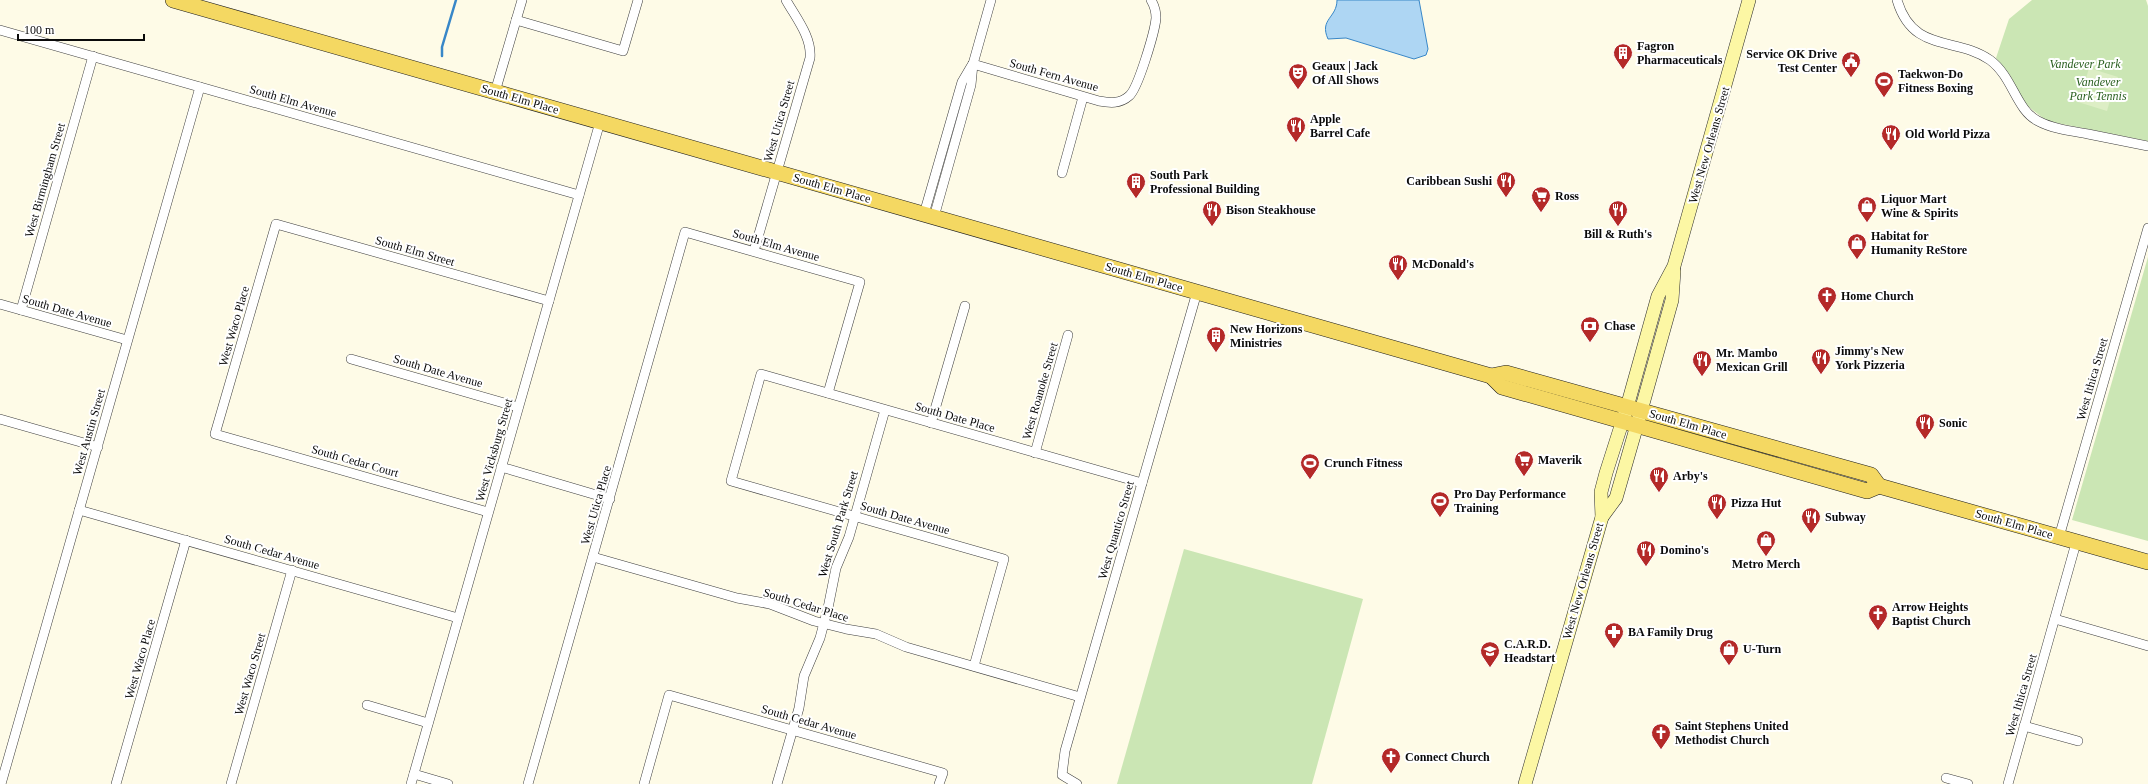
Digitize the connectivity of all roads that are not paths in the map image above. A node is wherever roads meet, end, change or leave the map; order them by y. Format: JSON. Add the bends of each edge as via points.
{"nodes":[{"id":1,"x":173,"y":0,"type":"edge"},
{"id":2,"x":522,"y":0,"type":"edge"},
{"id":3,"x":638,"y":0,"type":"edge"},
{"id":4,"x":786,"y":0,"type":"edge"},
{"id":5,"x":991,"y":0,"type":"edge"},
{"id":6,"x":1151,"y":0,"type":"edge"},
{"id":7,"x":1750,"y":0,"type":"edge"},
{"id":8,"x":1897,"y":0,"type":"edge"},
{"id":9,"x":516,"y":20,"type":"junction"},
{"id":10,"x":0,"y":30,"type":"edge"},
{"id":11,"x":93,"y":56,"type":"junction"},
{"id":12,"x":973,"y":64,"type":"junction"},
{"id":13,"x":200,"y":88,"type":"junction"},
{"id":14,"x":495,"y":92,"type":"junction"},
{"id":15,"x":1083,"y":97,"type":"junction"},
{"id":16,"x":600,"y":122,"type":"junction"},
{"id":17,"x":2148,"y":146,"type":"edge"},
{"id":18,"x":777,"y":172,"type":"junction"},
{"id":19,"x":1062,"y":173,"type":"dead end"},
{"id":20,"x":579,"y":195,"type":"junction"},
{"id":21,"x":929,"y":216,"type":"junction"},
{"id":22,"x":276,"y":224,"type":"joint"},
{"id":23,"x":2148,"y":228,"type":"edge"},
{"id":24,"x":685,"y":232,"type":"joint"},
{"id":25,"x":754,"y":251,"type":"junction"},
{"id":26,"x":1197,"y":292,"type":"junction"},
{"id":27,"x":549,"y":301,"type":"junction"},
{"id":28,"x":0,"y":304,"type":"edge"},
{"id":29,"x":965,"y":306,"type":"dead end"},
{"id":30,"x":21,"y":310,"type":"junction"},
{"id":31,"x":1068,"y":335,"type":"dead end"},
{"id":32,"x":128,"y":340,"type":"junction"},
{"id":33,"x":351,"y":360,"type":"dead end"},
{"id":34,"x":828,"y":393,"type":"junction"},
{"id":35,"x":518,"y":406,"type":"junction"},
{"id":36,"x":885,"y":410,"type":"junction"},
{"id":37,"x":1632,"y":416,"type":"junction"},
{"id":38,"x":0,"y":419,"type":"edge"},
{"id":39,"x":931,"y":423,"type":"junction"},
{"id":40,"x":216,"y":434,"type":"joint"},
{"id":41,"x":98,"y":447,"type":"junction"},
{"id":42,"x":1779,"y":450,"type":"junction"},
{"id":43,"x":1035,"y":453,"type":"junction"},
{"id":44,"x":1775,"y":465,"type":"junction"},
{"id":45,"x":501,"y":468,"type":"junction"},
{"id":46,"x":731,"y":481,"type":"joint"},
{"id":47,"x":1142,"y":483,"type":"junction"},
{"id":48,"x":1879,"y":486,"type":"junction"},
{"id":49,"x":610,"y":499,"type":"junction"},
{"id":50,"x":79,"y":510,"type":"junction"},
{"id":51,"x":488,"y":512,"type":"junction"},
{"id":52,"x":855,"y":516,"type":"junction"},
{"id":53,"x":2059,"y":537,"type":"junction"},
{"id":54,"x":186,"y":540,"type":"junction"},
{"id":55,"x":2076,"y":543,"type":"junction"},
{"id":56,"x":593,"y":557,"type":"junction"},
{"id":57,"x":2148,"y":562,"type":"edge"},
{"id":58,"x":292,"y":570,"type":"junction"},
{"id":59,"x":458,"y":618,"type":"junction"},
{"id":60,"x":2055,"y":619,"type":"junction"},
{"id":61,"x":824,"y":623,"type":"junction"},
{"id":62,"x":2148,"y":646,"type":"edge"},
{"id":63,"x":974,"y":666,"type":"junction"},
{"id":64,"x":1080,"y":697,"type":"junction"},
{"id":65,"x":367,"y":705,"type":"dead end"},
{"id":66,"x":428,"y":723,"type":"junction"},
{"id":67,"x":2024,"y":726,"type":"junction"},
{"id":68,"x":793,"y":730,"type":"junction"},
{"id":69,"x":2078,"y":741,"type":"dead end"},
{"id":70,"x":414,"y":774,"type":"junction"},
{"id":71,"x":1946,"y":778,"type":"dead end"},
{"id":72,"x":1,"y":784,"type":"edge"},
{"id":73,"x":116,"y":784,"type":"edge"},
{"id":74,"x":230,"y":784,"type":"edge"},
{"id":75,"x":411,"y":784,"type":"edge"},
{"id":76,"x":448,"y":784,"type":"edge"},
{"id":77,"x":528,"y":784,"type":"edge"},
{"id":78,"x":644,"y":784,"type":"edge"},
{"id":79,"x":777,"y":784,"type":"edge"},
{"id":80,"x":939,"y":784,"type":"edge"},
{"id":81,"x":1077,"y":784,"type":"edge"},
{"id":82,"x":1525,"y":784,"type":"edge"},
{"id":83,"x":1968,"y":784,"type":"edge"},
{"id":84,"x":2008,"y":784,"type":"edge"}],
"edges":[{"from":1,"to":14,"type":"main road","name":"South Elm Place"},
{"from":2,"to":9,"type":"street"},
{"from":3,"to":9,"type":"street","via":[[623,51]]},
{"from":4,"to":18,"type":"street","name":"West Utica Street","via":[[806,35],[810,58]]},
{"from":5,"to":12,"type":"street"},
{"from":6,"to":15,"type":"street","name":"South Fern Avenue","via":[[1156,12],[1154,25],[1138,82],[1128,97],[1109,103]]},
{"from":7,"to":37,"type":"main road","name":"West New Orleans Street","via":[[1674,266],[1672,300]]},
{"from":8,"to":17,"type":"street","via":[[1907,20],[1924,36],[1981,56],[1996,66],[2009,80],[2023,109],[2036,121],[2056,128]]},
{"from":9,"to":14,"type":"street"},
{"from":10,"to":11,"type":"street","name":"South Elm Avenue"},
{"from":11,"to":13,"type":"street","name":"South Elm Avenue"},
{"from":11,"to":30,"type":"street","name":"West Birmingham Street"},
{"from":12,"to":15,"type":"street","name":"South Fern Avenue"},
{"from":12,"to":21,"type":"street","via":[[972,85]]},
{"from":13,"to":20,"type":"street","name":"South Elm Avenue"},
{"from":13,"to":32,"type":"street","name":"West Austin Street"},
{"from":14,"to":16,"type":"main road","name":"South Elm Place"},
{"from":15,"to":19,"type":"street"},
{"from":16,"to":18,"type":"main road","name":"South Elm Place"},
{"from":16,"to":20,"type":"street","name":"West Vicksburg Street"},
{"from":18,"to":21,"type":"main road","name":"South Elm Place"},
{"from":18,"to":25,"type":"street","name":"West Utica Street"},
{"from":20,"to":27,"type":"street","name":"West Vicksburg Street"},
{"from":21,"to":26,"type":"main road","name":"South Elm Place"},
{"from":22,"to":27,"type":"street","name":"South Elm Street"},
{"from":22,"to":40,"type":"street","name":"West Waco Place"},
{"from":23,"to":53,"type":"street","name":"West Ithica Street"},
{"from":24,"to":25,"type":"street","name":"South Elm Avenue"},
{"from":24,"to":49,"type":"street","name":"West Utica Place"},
{"from":25,"to":34,"type":"street","name":"South Elm Avenue","via":[[860,282]]},
{"from":26,"to":37,"type":"main road","name":"South Elm Place","via":[[1491,376],[1502,387]]},
{"from":26,"to":47,"type":"street","name":"West Quantico Street"},
{"from":27,"to":35,"type":"street","name":"West Vicksburg Street"},
{"from":28,"to":30,"type":"street","name":"South Date Avenue"},
{"from":29,"to":39,"type":"street"},
{"from":30,"to":32,"type":"street","name":"South Date Avenue"},
{"from":31,"to":43,"type":"street","name":"West Roanoke Street"},
{"from":32,"to":41,"type":"street","name":"West Austin Street"},
{"from":33,"to":35,"type":"street","name":"South Date Avenue"},
{"from":34,"to":36,"type":"street","name":"South Date Place"},
{"from":34,"to":46,"type":"street","name":"South Date Place","via":[[761,374]]},
{"from":35,"to":45,"type":"street","name":"West Vicksburg Street"},
{"from":36,"to":39,"type":"street","name":"South Date Place"},
{"from":36,"to":52,"type":"street","name":"West South Park Street"},
{"from":37,"to":42,"type":"main road","name":"South Elm Place"},
{"from":37,"to":44,"type":"main road","name":"South Elm Place"},
{"from":37,"to":82,"type":"main road","name":"West New Orleans Street","via":[[1616,498],[1602,516]]},
{"from":38,"to":41,"type":"street"},
{"from":39,"to":43,"type":"street","name":"South Date Place"},
{"from":40,"to":51,"type":"street","name":"South Cedar Court"},
{"from":41,"to":50,"type":"street","name":"West Austin Street"},
{"from":42,"to":44,"type":"main road"},
{"from":42,"to":48,"type":"main road","name":"South Elm Place","via":[[1871,475]]},
{"from":43,"to":47,"type":"street","name":"South Date Place"},
{"from":44,"to":48,"type":"main road","name":"South Elm Place","via":[[1867,490]]},
{"from":45,"to":49,"type":"street"},
{"from":45,"to":51,"type":"street","name":"West Vicksburg Street"},
{"from":46,"to":52,"type":"street","name":"South Date Avenue"},
{"from":47,"to":64,"type":"street","name":"West Quantico Street"},
{"from":48,"to":53,"type":"main road","name":"South Elm Place"},
{"from":49,"to":56,"type":"street","name":"West Utica Place"},
{"from":50,"to":54,"type":"street","name":"South Cedar Avenue"},
{"from":50,"to":72,"type":"street","name":"West Austin Street"},
{"from":51,"to":59,"type":"street","name":"West Vicksburg Street"},
{"from":52,"to":61,"type":"street","name":"West South Park Street","via":[[836,568]]},
{"from":52,"to":63,"type":"street","name":"South Date Avenue","via":[[1004,559]]},
{"from":53,"to":55,"type":"main road","name":"South Elm Place"},
{"from":54,"to":58,"type":"street","name":"South Cedar Avenue"},
{"from":54,"to":73,"type":"street","name":"West Waco Place"},
{"from":55,"to":57,"type":"main road","name":"South Elm Place"},
{"from":55,"to":60,"type":"street","name":"West Ithica Street"},
{"from":56,"to":61,"type":"street","name":"South Cedar Place","via":[[737,598],[770,604]]},
{"from":56,"to":77,"type":"street","name":"West Utica Place"},
{"from":58,"to":59,"type":"street","name":"South Cedar Avenue"},
{"from":58,"to":74,"type":"street","name":"West Waco Street"},
{"from":59,"to":66,"type":"street","name":"West Vicksburg Street"},
{"from":60,"to":62,"type":"street"},
{"from":60,"to":67,"type":"street","name":"West Ithica Street"},
{"from":61,"to":63,"type":"street","name":"South Cedar Place","via":[[876,634],[906,646]]},
{"from":61,"to":68,"type":"street","name":"West South Park Street","via":[[804,676]]},
{"from":63,"to":64,"type":"street","name":"South Cedar Place"},
{"from":64,"to":81,"type":"street","name":"West Quantico Street","via":[[1065,751],[1062,775]]},
{"from":65,"to":66,"type":"street"},
{"from":66,"to":70,"type":"street","name":"West Vicksburg Street"},
{"from":67,"to":69,"type":"street"},
{"from":67,"to":84,"type":"street","name":"West Ithica Street"},
{"from":68,"to":78,"type":"street","name":"South Cedar Avenue","via":[[669,695]]},
{"from":68,"to":79,"type":"street","name":"West South Park Street"},
{"from":68,"to":80,"type":"street","name":"South Cedar Avenue","via":[[943,773]]},
{"from":70,"to":75,"type":"street","name":"West Vicksburg Street"},
{"from":70,"to":76,"type":"street"},
{"from":71,"to":83,"type":"street"}]}
